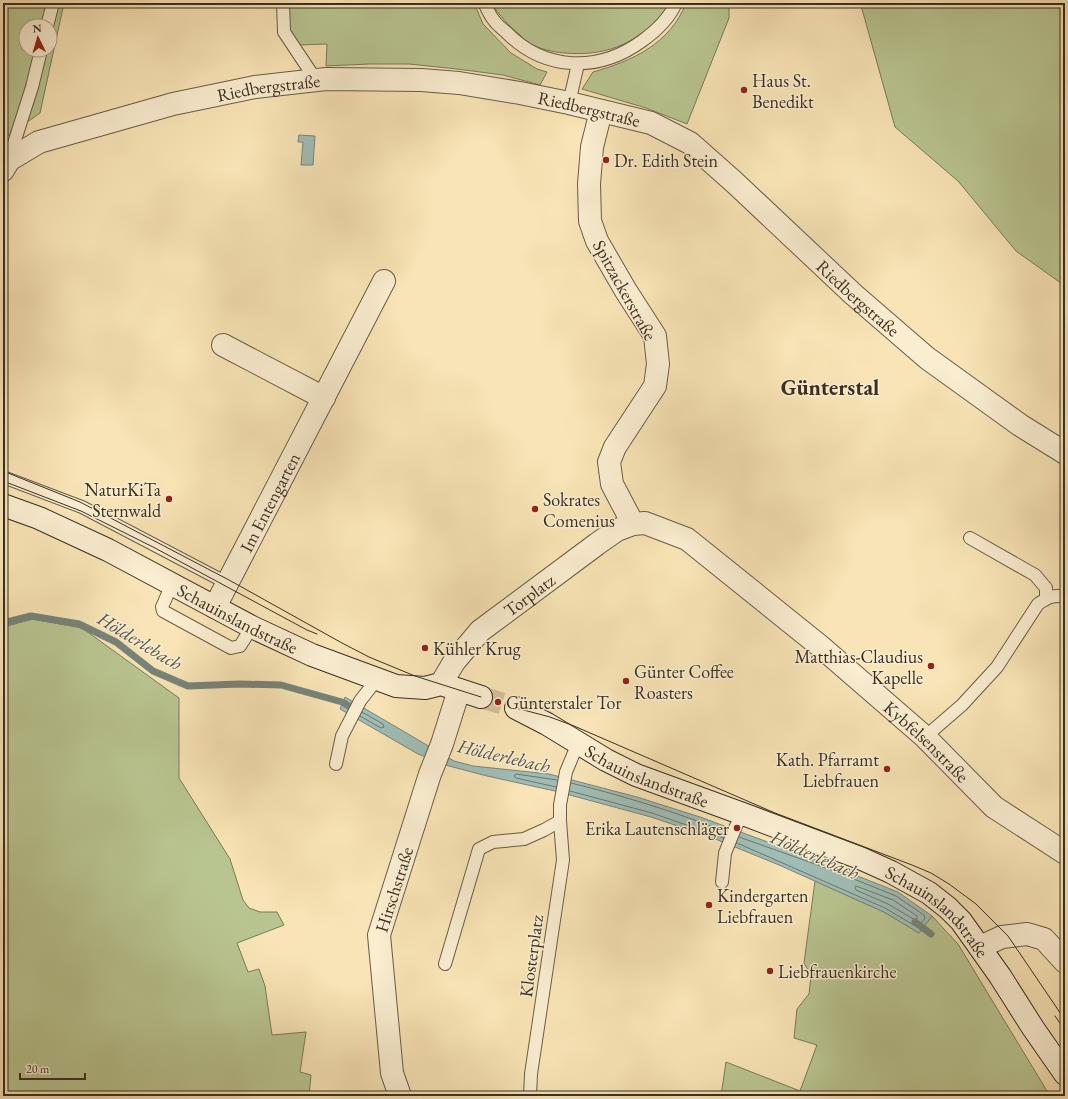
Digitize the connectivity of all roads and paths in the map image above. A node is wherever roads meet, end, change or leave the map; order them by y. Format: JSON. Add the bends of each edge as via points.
{"nodes":[{"id":1,"x":54,"y":3,"type":"edge"},
{"id":2,"x":283,"y":3,"type":"edge"},
{"id":3,"x":484,"y":3,"type":"edge"},
{"id":4,"x":676,"y":3,"type":"edge"},
{"id":5,"x":50,"y":18,"type":"edge"},
{"id":6,"x":39,"y":58,"type":"edge"},
{"id":7,"x":578,"y":64,"type":"junction"},
{"id":8,"x":316,"y":80,"type":"junction"},
{"id":9,"x":569,"y":102,"type":"junction"},
{"id":10,"x":601,"y":111,"type":"junction"},
{"id":11,"x":6,"y":165,"type":"edge"},
{"id":12,"x":384,"y":281,"type":"dead end"},
{"id":13,"x":223,"y":345,"type":"dead end"},
{"id":14,"x":324,"y":398,"type":"junction"},
{"id":15,"x":1065,"y":453,"type":"edge"},
{"id":16,"x":3,"y":477,"type":"edge"},
{"id":17,"x":3,"y":505,"type":"edge"},
{"id":18,"x":632,"y":524,"type":"junction"},
{"id":19,"x":970,"y":538,"type":"dead end"},
{"id":20,"x":227,"y":583,"type":"junction"},
{"id":21,"x":172,"y":584,"type":"junction"},
{"id":22,"x":1065,"y":597,"type":"edge"},
{"id":23,"x":1046,"y":598,"type":"junction"},
{"id":24,"x":215,"y":607,"type":"junction"},
{"id":25,"x":252,"y":627,"type":"junction"},
{"id":26,"x":377,"y":679,"type":"junction"},
{"id":27,"x":450,"y":687,"type":"junction"},
{"id":28,"x":481,"y":697,"type":"tunnel mouth"},
{"id":29,"x":516,"y":708,"type":"tunnel mouth"},
{"id":30,"x":925,"y":737,"type":"junction"},
{"id":31,"x":578,"y":743,"type":"junction"},
{"id":32,"x":336,"y":764,"type":"dead end"},
{"id":33,"x":740,"y":820,"type":"junction"},
{"id":34,"x":560,"y":821,"type":"junction"},
{"id":35,"x":1065,"y":853,"type":"edge"},
{"id":36,"x":722,"y":882,"type":"dead end"},
{"id":37,"x":980,"y":947,"type":"junction"},
{"id":38,"x":1065,"y":962,"type":"edge"},
{"id":39,"x":445,"y":964,"type":"dead end"},
{"id":40,"x":1065,"y":1074,"type":"edge"},
{"id":41,"x":400,"y":1096,"type":"edge"},
{"id":42,"x":530,"y":1096,"type":"edge"}],
"edges":[{"from":1,"to":5,"type":"lane"},
{"from":2,"to":8,"type":"lane","via":[[284,32]]},
{"from":3,"to":7,"type":"lane","via":[[493,20],[513,40],[529,51],[547,59]]},
{"from":4,"to":7,"type":"lane","via":[[672,13],[654,32],[631,49],[607,59]]},
{"from":6,"to":11,"type":"lane"},
{"from":7,"to":9,"type":"lane"},
{"from":8,"to":9,"type":"street","name":"Riedbergstraße","via":[[421,80]]},
{"from":8,"to":11,"type":"street","name":"Riedbergstraße","via":[[255,87],[174,104],[39,142]]},
{"from":9,"to":10,"type":"street","name":"Riedbergstraße"},
{"from":10,"to":15,"type":"street","name":"Riedbergstraße","via":[[651,123],[690,143],[853,294],[927,358],[1020,425]]},
{"from":10,"to":18,"type":"street","name":"Spitzackerstraße","via":[[592,147],[590,221],[597,241],[654,336],[658,364],[655,386],[615,447],[609,462],[612,484]]},
{"from":12,"to":14,"type":"street","name":"Im Entengarten"},
{"from":13,"to":14,"type":"street"},
{"from":14,"to":20,"type":"street","name":"Im Entengarten"},
{"from":16,"to":20,"type":"lane","via":[[82,507]]},
{"from":17,"to":21,"type":"street","name":"Schauinslandstraße","via":[[39,518],[108,550]]},
{"from":18,"to":27,"type":"street","name":"Torplatz","via":[[617,530],[597,544],[480,631],[454,662]]},
{"from":18,"to":30,"type":"street","name":"Kybfelsenstraße","via":[[645,523],[687,539],[820,646]]},
{"from":19,"to":23,"type":"lane","via":[[1035,575],[1046,588]]},
{"from":20,"to":24,"type":"street","name":"Im Entengarten"},
{"from":21,"to":24,"type":"street","name":"Schauinslandstraße"},
{"from":21,"to":25,"type":"lane","via":[[162,607],[163,611],[219,643],[231,648],[240,646]]},
{"from":22,"to":23,"type":"lane","via":[[1058,595]]},
{"from":23,"to":30,"type":"lane","via":[[1038,604],[997,667],[962,705]]},
{"from":24,"to":25,"type":"street","name":"Schauinslandstraße"},
{"from":25,"to":26,"type":"street","name":"Schauinslandstraße","via":[[296,648]]},
{"from":26,"to":27,"type":"street","name":"Schauinslandstraße","via":[[396,686],[413,688]]},
{"from":26,"to":32,"type":"lane","via":[[360,701],[342,736]]},
{"from":27,"to":28,"type":"street","name":"Schauinslandstraße"},
{"from":27,"to":41,"type":"street","name":"Hirschstraße","via":[[442,744],[379,935],[392,1073]]},
{"from":29,"to":31,"type":"street","name":"Schauinslandstraße"},
{"from":30,"to":35,"type":"street","name":"Kybfelsenstraße","via":[[994,807]]},
{"from":31,"to":33,"type":"street","name":"Schauinslandstraße","via":[[636,775]]},
{"from":31,"to":34,"type":"lane","name":"Klosterplatz","via":[[566,772]]},
{"from":33,"to":36,"type":"lane","via":[[726,854]]},
{"from":33,"to":37,"type":"street","name":"Schauinslandstraße","via":[[860,858],[904,878],[948,908]]},
{"from":34,"to":39,"type":"lane","via":[[524,839],[493,842],[479,849]]},
{"from":34,"to":42,"type":"lane","name":"Klosterplatz","via":[[563,860]]},
{"from":37,"to":38,"type":"street","via":[[1002,937],[1028,934],[1044,938]]},
{"from":37,"to":40,"type":"street","name":"Schauinslandstraße"}]}
